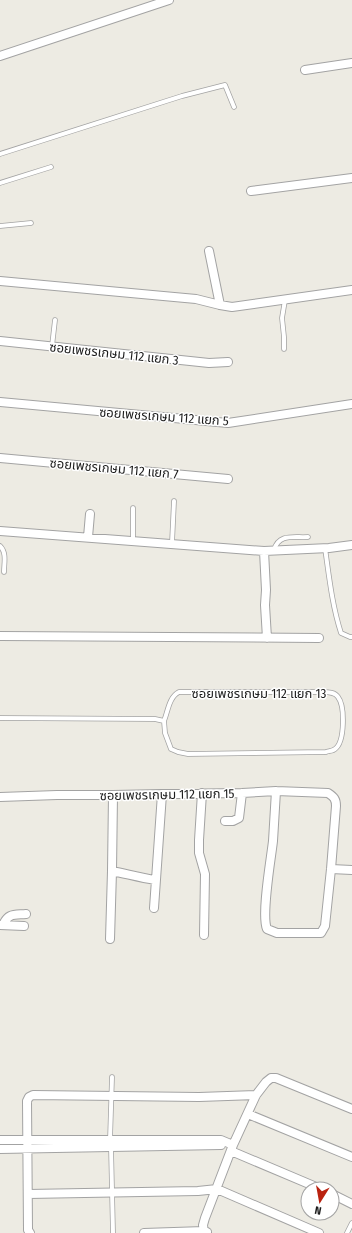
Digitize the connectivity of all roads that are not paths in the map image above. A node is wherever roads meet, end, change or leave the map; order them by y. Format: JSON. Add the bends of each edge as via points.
{"nodes":[{"id":1,"x":170,"y":0,"type":"edge"},
{"id":2,"x":0,"y":56,"type":"edge"},
{"id":3,"x":352,"y":63,"type":"edge"},
{"id":4,"x":305,"y":70,"type":"dead end"},
{"id":5,"x":234,"y":107,"type":"dead end"},
{"id":6,"x":0,"y":154,"type":"edge"},
{"id":7,"x":51,"y":167,"type":"dead end"},
{"id":8,"x":352,"y":178,"type":"edge"},
{"id":9,"x":0,"y":183,"type":"edge"},
{"id":10,"x":251,"y":191,"type":"dead end"},
{"id":11,"x":31,"y":223,"type":"dead end"},
{"id":12,"x":0,"y":226,"type":"edge"},
{"id":13,"x":210,"y":251,"type":"dead end"},
{"id":14,"x":0,"y":281,"type":"edge"},
{"id":15,"x":352,"y":290,"type":"edge"},
{"id":16,"x":285,"y":299,"type":"junction"},
{"id":17,"x":220,"y":306,"type":"junction"},
{"id":18,"x":55,"y":320,"type":"dead end"},
{"id":19,"x":0,"y":341,"type":"edge"},
{"id":20,"x":52,"y":346,"type":"junction"},
{"id":21,"x":284,"y":349,"type":"dead end"},
{"id":22,"x":228,"y":362,"type":"dead end"},
{"id":23,"x":0,"y":402,"type":"edge"},
{"id":24,"x":352,"y":404,"type":"edge"},
{"id":25,"x":0,"y":458,"type":"edge"},
{"id":26,"x":228,"y":479,"type":"dead end"},
{"id":27,"x":174,"y":501,"type":"dead end"},
{"id":28,"x":132,"y":508,"type":"dead end"},
{"id":29,"x":90,"y":514,"type":"dead end"},
{"id":30,"x":0,"y":531,"type":"edge"},
{"id":31,"x":88,"y":537,"type":"junction"},
{"id":32,"x":308,"y":537,"type":"dead end"},
{"id":33,"x":132,"y":540,"type":"junction"},
{"id":34,"x":172,"y":543,"type":"junction"},
{"id":35,"x":352,"y":545,"type":"edge"},
{"id":36,"x":0,"y":546,"type":"edge"},
{"id":37,"x":325,"y":548,"type":"junction"},
{"id":38,"x":264,"y":551,"type":"junction"},
{"id":39,"x":273,"y":551,"type":"junction"},
{"id":40,"x":4,"y":572,"type":"dead end"},
{"id":41,"x":0,"y":636,"type":"edge"},
{"id":42,"x":352,"y":637,"type":"edge"},
{"id":43,"x":267,"y":638,"type":"junction"},
{"id":44,"x":319,"y":638,"type":"dead end"},
{"id":45,"x":0,"y":718,"type":"edge"},
{"id":46,"x":164,"y":721,"type":"junction"},
{"id":47,"x":276,"y":791,"type":"junction"},
{"id":48,"x":202,"y":793,"type":"junction"},
{"id":49,"x":242,"y":793,"type":"junction"},
{"id":50,"x":162,"y":794,"type":"junction"},
{"id":51,"x":113,"y":796,"type":"junction"},
{"id":52,"x":0,"y":797,"type":"edge"},
{"id":53,"x":226,"y":821,"type":"dead end"},
{"id":54,"x":331,"y":869,"type":"junction"},
{"id":55,"x":352,"y":870,"type":"edge"},
{"id":56,"x":112,"y":871,"type":"junction"},
{"id":57,"x":155,"y":880,"type":"junction"},
{"id":58,"x":154,"y":908,"type":"dead end"},
{"id":59,"x":26,"y":914,"type":"dead end"},
{"id":60,"x":2,"y":925,"type":"edge"},
{"id":61,"x":24,"y":926,"type":"dead end"},
{"id":62,"x":204,"y":935,"type":"dead end"},
{"id":63,"x":110,"y":939,"type":"dead end"},
{"id":64,"x":112,"y":1077,"type":"dead end"},
{"id":65,"x":256,"y":1095,"type":"junction"},
{"id":66,"x":111,"y":1096,"type":"junction"},
{"id":67,"x":352,"y":1109,"type":"edge"},
{"id":68,"x":248,"y":1114,"type":"junction"},
{"id":69,"x":0,"y":1140,"type":"edge"},
{"id":70,"x":28,"y":1140,"type":"junction"},
{"id":71,"x":111,"y":1144,"type":"junction"},
{"id":72,"x":231,"y":1146,"type":"junction"},
{"id":73,"x":0,"y":1148,"type":"edge"},
{"id":74,"x":28,"y":1148,"type":"junction"},
{"id":75,"x":352,"y":1158,"type":"edge"},
{"id":76,"x":304,"y":1181,"type":"edge"},
{"id":77,"x":217,"y":1190,"type":"junction"},
{"id":78,"x":112,"y":1193,"type":"junction"},
{"id":79,"x":28,"y":1194,"type":"junction"},
{"id":80,"x":340,"y":1198,"type":"edge"},
{"id":81,"x":352,"y":1204,"type":"edge"},
{"id":82,"x":352,"y":1223,"type":"edge"},
{"id":83,"x":206,"y":1232,"type":"edge"},
{"id":84,"x":30,"y":1233,"type":"edge"},
{"id":85,"x":113,"y":1233,"type":"edge"},
{"id":86,"x":144,"y":1233,"type":"edge"},
{"id":87,"x":319,"y":1233,"type":"edge"},
{"id":88,"x":348,"y":1233,"type":"edge"}],
"edges":[{"from":1,"to":2,"type":"street"},
{"from":3,"to":4,"type":"street"},
{"from":5,"to":6,"type":"lane","via":[[224,85]]},
{"from":7,"to":9,"type":"lane"},
{"from":8,"to":10,"type":"street"},
{"from":11,"to":12,"type":"lane"},
{"from":13,"to":17,"type":"street"},
{"from":14,"to":17,"type":"street","via":[[196,300]]},
{"from":15,"to":16,"type":"street"},
{"from":16,"to":17,"type":"street","via":[[232,307]]},
{"from":16,"to":21,"type":"lane","via":[[282,318]]},
{"from":18,"to":20,"type":"lane"},
{"from":19,"to":20,"type":"street","name":"ซอยเพชรเกษม 112 แยก 3"},
{"from":20,"to":22,"type":"street","name":"ซอยเพชรเกษม 112 แยก 3","via":[[209,363]]},
{"from":23,"to":24,"type":"street","name":"ซอยเพชรเกษม 112 แยก 5","via":[[228,423]]},
{"from":25,"to":26,"type":"street","name":"ซอยเพชรเกษม 112 แยก 7"},
{"from":27,"to":34,"type":"lane"},
{"from":28,"to":33,"type":"lane"},
{"from":29,"to":31,"type":"street"},
{"from":30,"to":31,"type":"street"},
{"from":31,"to":33,"type":"street"},
{"from":32,"to":39,"type":"lane","via":[[280,539]]},
{"from":33,"to":34,"type":"street"},
{"from":34,"to":38,"type":"street"},
{"from":35,"to":37,"type":"street"},
{"from":36,"to":40,"type":"lane","via":[[5,556]]},
{"from":37,"to":39,"type":"street"},
{"from":37,"to":42,"type":"lane","via":[[330,587],[341,633]]},
{"from":38,"to":39,"type":"street"},
{"from":38,"to":43,"type":"street"},
{"from":41,"to":43,"type":"street"},
{"from":43,"to":44,"type":"street"},
{"from":45,"to":46,"type":"lane"},
{"from":46,"to":46,"type":"lane","name":"ซอยเพชรเกษม 112 แยก 13","via":[[168,743],[171,749],[178,752],[308,753],[335,750],[342,737],[343,719],[338,696],[332,693],[179,692],[172,698]]},
{"from":47,"to":49,"type":"street","name":"ซอยเพชรเกษม 112 แยก 15"},
{"from":47,"to":54,"type":"street","name":"ซอยเพชรเกษม 112 แยก 15","via":[[328,793],[336,800]]},
{"from":47,"to":54,"type":"street","via":[[265,917],[267,929],[277,932],[321,933],[325,926]]},
{"from":48,"to":49,"type":"street","name":"ซอยเพชรเกษม 112 แยก 15"},
{"from":48,"to":50,"type":"street","name":"ซอยเพชรเกษม 112 แยก 15"},
{"from":48,"to":62,"type":"street","via":[[198,840],[205,874]]},
{"from":49,"to":53,"type":"street","via":[[239,818]]},
{"from":50,"to":51,"type":"street","name":"ซอยเพชรเกษม 112 แยก 15"},
{"from":50,"to":57,"type":"street"},
{"from":51,"to":52,"type":"street","name":"ซอยเพชรเกษม 112 แยก 15"},
{"from":51,"to":56,"type":"street"},
{"from":54,"to":55,"type":"street"},
{"from":56,"to":57,"type":"street"},
{"from":56,"to":63,"type":"street"},
{"from":57,"to":58,"type":"street"},
{"from":59,"to":60,"type":"street","via":[[9,916]]},
{"from":60,"to":61,"type":"street"},
{"from":64,"to":66,"type":"lane"},
{"from":65,"to":66,"type":"street"},
{"from":65,"to":67,"type":"street","via":[[266,1082],[276,1078]]},
{"from":65,"to":68,"type":"street"},
{"from":66,"to":70,"type":"street","via":[[29,1097]]},
{"from":66,"to":71,"type":"lane"},
{"from":68,"to":72,"type":"street"},
{"from":68,"to":75,"type":"street"},
{"from":69,"to":70,"type":"street"},
{"from":70,"to":71,"type":"street"},
{"from":70,"to":74,"type":"street"},
{"from":71,"to":72,"type":"street"},
{"from":71,"to":74,"type":"street"},
{"from":71,"to":78,"type":"lane"},
{"from":72,"to":76,"type":"street"},
{"from":72,"to":77,"type":"street"},
{"from":73,"to":74,"type":"street"},
{"from":74,"to":79,"type":"street"},
{"from":77,"to":78,"type":"street"},
{"from":77,"to":83,"type":"street","via":[[203,1225]]},
{"from":77,"to":87,"type":"street"},
{"from":78,"to":79,"type":"street"},
{"from":78,"to":85,"type":"lane"},
{"from":79,"to":84,"type":"street"},
{"from":80,"to":81,"type":"street"},
{"from":82,"to":88,"type":"lane"},
{"from":83,"to":86,"type":"street"}]}
